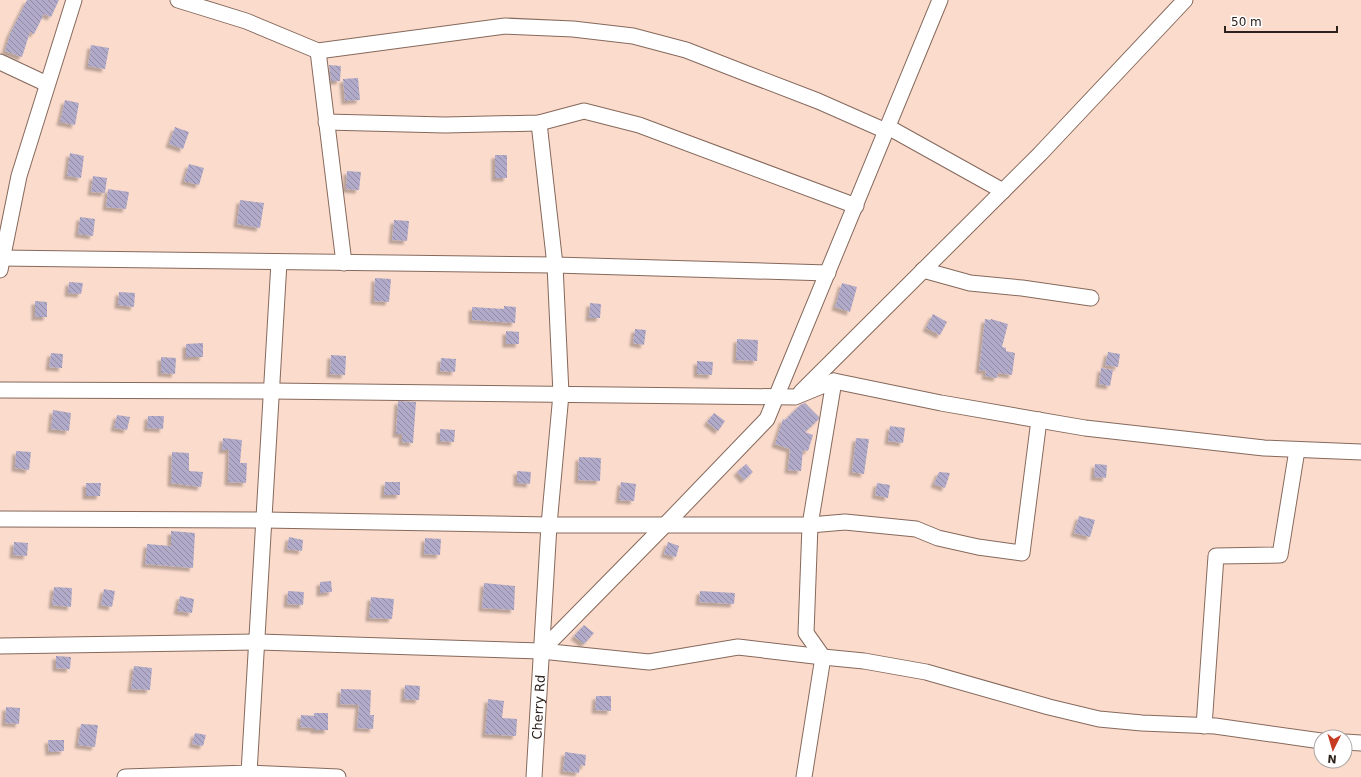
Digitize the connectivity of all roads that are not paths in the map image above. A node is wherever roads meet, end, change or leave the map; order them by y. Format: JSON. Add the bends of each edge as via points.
{"nodes":[{"id":1,"x":74,"y":0,"type":"edge"},
{"id":2,"x":178,"y":0,"type":"edge"},
{"id":3,"x":940,"y":0,"type":"edge"},
{"id":4,"x":1186,"y":0,"type":"edge"},
{"id":5,"x":318,"y":51,"type":"junction"},
{"id":6,"x":0,"y":62,"type":"edge"},
{"id":7,"x":47,"y":84,"type":"junction"},
{"id":8,"x":326,"y":122,"type":"junction"},
{"id":9,"x":539,"y":123,"type":"junction"},
{"id":10,"x":887,"y":129,"type":"junction"},
{"id":11,"x":1003,"y":191,"type":"junction"},
{"id":12,"x":856,"y":206,"type":"junction"},
{"id":13,"x":1,"y":262,"type":"edge"},
{"id":14,"x":279,"y":262,"type":"junction"},
{"id":15,"x":344,"y":263,"type":"junction"},
{"id":16,"x":555,"y":265,"type":"junction"},
{"id":17,"x":923,"y":270,"type":"junction"},
{"id":18,"x":828,"y":273,"type":"junction"},
{"id":19,"x":1091,"y":298,"type":"dead end"},
{"id":20,"x":834,"y":381,"type":"junction"},
{"id":21,"x":0,"y":390,"type":"edge"},
{"id":22,"x":271,"y":391,"type":"junction"},
{"id":23,"x":561,"y":394,"type":"junction"},
{"id":24,"x":777,"y":397,"type":"junction"},
{"id":25,"x":795,"y":398,"type":"junction"},
{"id":26,"x":767,"y":419,"type":"junction"},
{"id":27,"x":1039,"y":420,"type":"junction"},
{"id":28,"x":1297,"y":450,"type":"junction"},
{"id":29,"x":1361,"y":452,"type":"edge"},
{"id":30,"x":0,"y":520,"type":"edge"},
{"id":31,"x":264,"y":520,"type":"junction"},
{"id":32,"x":549,"y":525,"type":"junction"},
{"id":33,"x":665,"y":525,"type":"junction"},
{"id":34,"x":810,"y":525,"type":"junction"},
{"id":35,"x":257,"y":642,"type":"junction"},
{"id":36,"x":541,"y":644,"type":"junction"},
{"id":37,"x":0,"y":646,"type":"edge"},
{"id":38,"x":823,"y":657,"type":"junction"},
{"id":39,"x":1204,"y":726,"type":"junction"},
{"id":40,"x":1313,"y":740,"type":"edge"},
{"id":41,"x":249,"y":775,"type":"edge"},
{"id":42,"x":125,"y":777,"type":"edge"},
{"id":43,"x":338,"y":777,"type":"edge"},
{"id":44,"x":534,"y":777,"type":"edge"},
{"id":45,"x":804,"y":777,"type":"edge"}],
"edges":[{"from":1,"to":7,"type":"street"},
{"from":2,"to":5,"type":"street","via":[[246,21]]},
{"from":3,"to":10,"type":"street"},
{"from":4,"to":11,"type":"street"},
{"from":5,"to":8,"type":"street"},
{"from":5,"to":10,"type":"street","via":[[505,26],[573,29],[633,36],[686,50]]},
{"from":6,"to":7,"type":"street"},
{"from":7,"to":13,"type":"street","via":[[19,176]]},
{"from":8,"to":9,"type":"street","via":[[445,125]]},
{"from":8,"to":15,"type":"street"},
{"from":9,"to":12,"type":"street","via":[[584,111],[639,125]]},
{"from":9,"to":16,"type":"street","name":"Cherry Rd"},
{"from":10,"to":11,"type":"street"},
{"from":10,"to":12,"type":"street"},
{"from":11,"to":17,"type":"street"},
{"from":12,"to":18,"type":"street"},
{"from":13,"to":14,"type":"street"},
{"from":14,"to":15,"type":"street"},
{"from":14,"to":22,"type":"street"},
{"from":15,"to":16,"type":"street"},
{"from":16,"to":18,"type":"street"},
{"from":16,"to":23,"type":"street","name":"Cherry Rd"},
{"from":17,"to":19,"type":"street","via":[[970,283]]},
{"from":17,"to":25,"type":"street"},
{"from":18,"to":24,"type":"street"},
{"from":20,"to":25,"type":"street"},
{"from":20,"to":27,"type":"street"},
{"from":20,"to":34,"type":"street"},
{"from":21,"to":22,"type":"street"},
{"from":22,"to":23,"type":"street"},
{"from":22,"to":31,"type":"street"},
{"from":23,"to":24,"type":"street"},
{"from":23,"to":32,"type":"street","name":"Cherry Rd"},
{"from":24,"to":25,"type":"street"},
{"from":24,"to":26,"type":"street"},
{"from":25,"to":26,"type":"street"},
{"from":26,"to":33,"type":"street"},
{"from":27,"to":28,"type":"street","via":[[1100,430]]},
{"from":27,"to":34,"type":"street","via":[[1022,553],[978,548],[938,538],[916,529],[846,522]]},
{"from":28,"to":29,"type":"street"},
{"from":28,"to":39,"type":"street","via":[[1280,555],[1216,556]]},
{"from":30,"to":31,"type":"street"},
{"from":31,"to":32,"type":"street"},
{"from":31,"to":35,"type":"street"},
{"from":32,"to":33,"type":"street"},
{"from":32,"to":36,"type":"street","name":"Cherry Rd"},
{"from":33,"to":34,"type":"street"},
{"from":33,"to":36,"type":"street"},
{"from":34,"to":38,"type":"street","via":[[806,633]]},
{"from":35,"to":36,"type":"street"},
{"from":35,"to":37,"type":"street"},
{"from":35,"to":41,"type":"street"},
{"from":36,"to":38,"type":"street","via":[[649,662],[738,647]]},
{"from":36,"to":44,"type":"street","name":"Cherry Rd"},
{"from":38,"to":39,"type":"street","via":[[926,672],[1099,719]]},
{"from":38,"to":45,"type":"street"},
{"from":39,"to":40,"type":"street"},
{"from":41,"to":42,"type":"street"},
{"from":41,"to":43,"type":"street"}]}
